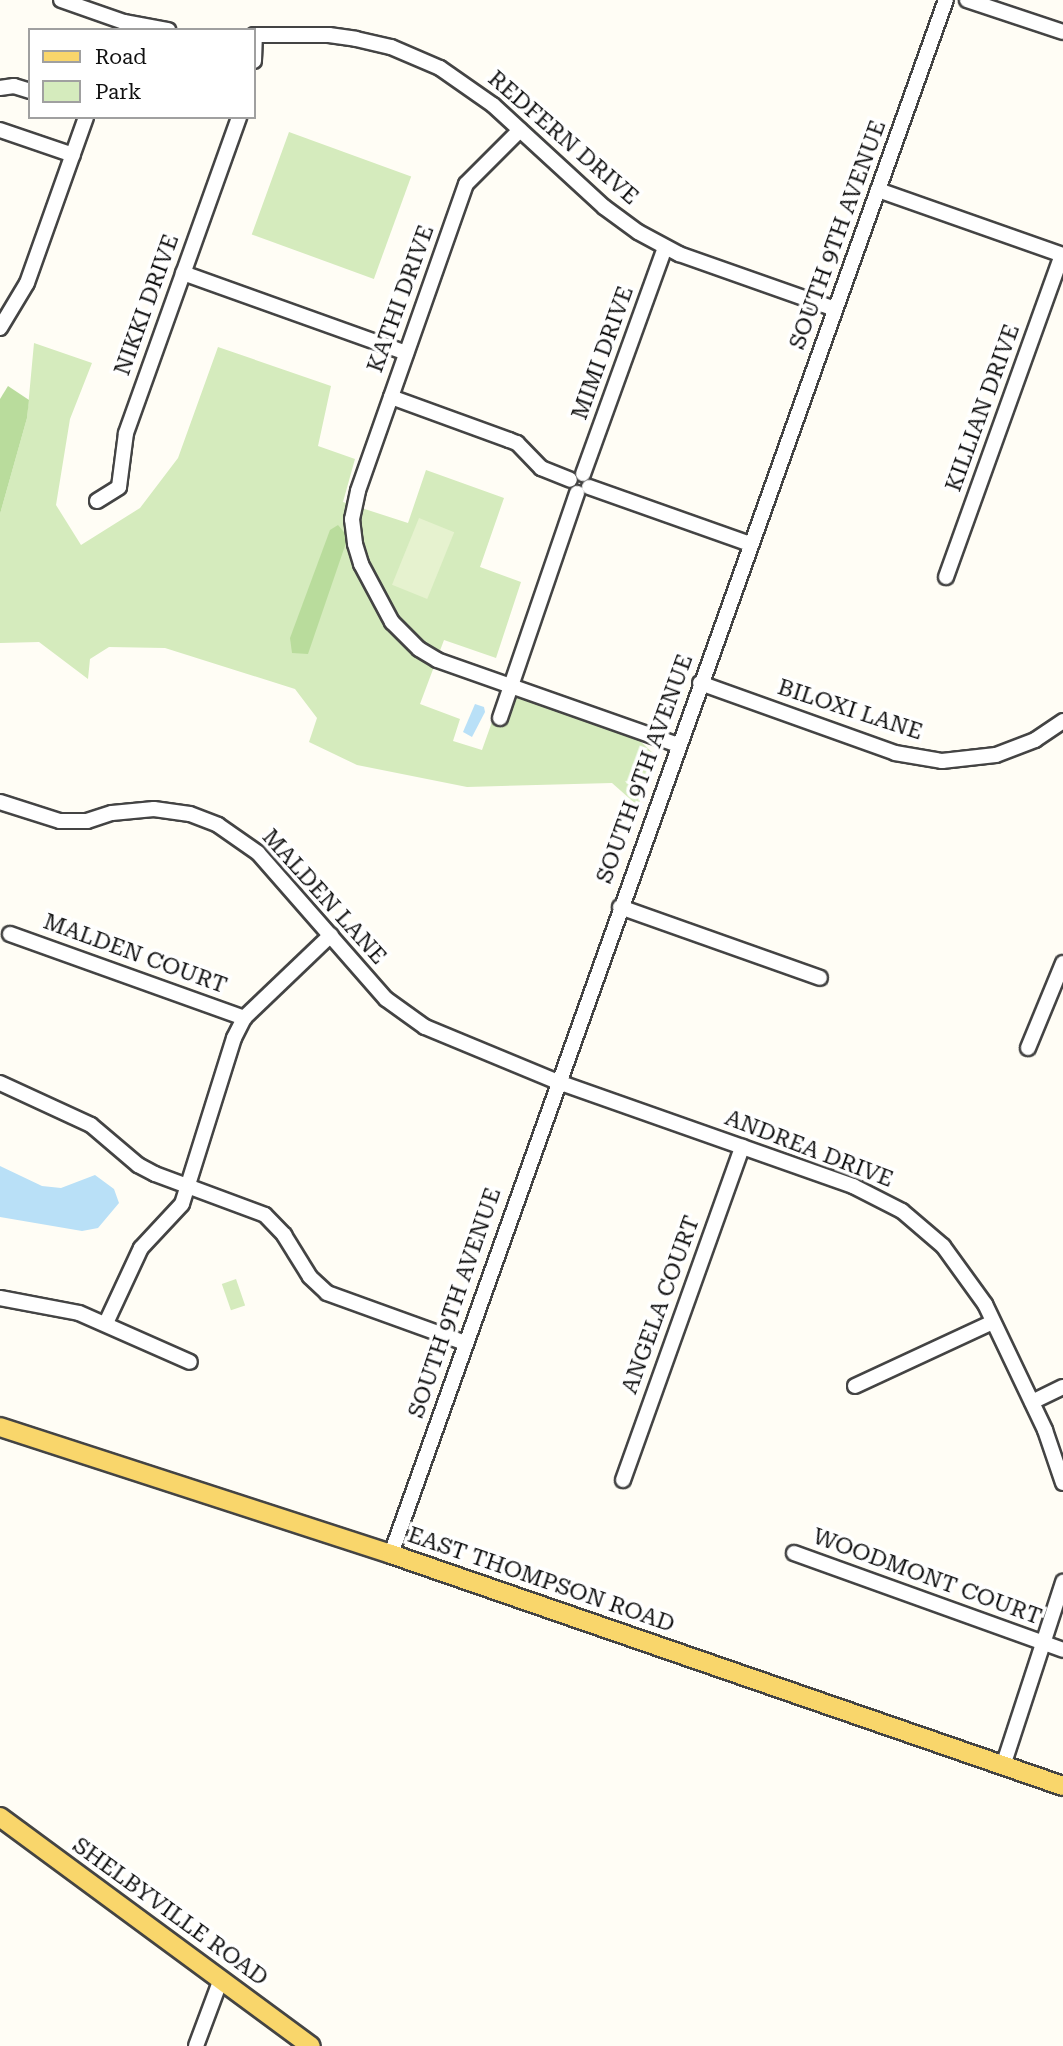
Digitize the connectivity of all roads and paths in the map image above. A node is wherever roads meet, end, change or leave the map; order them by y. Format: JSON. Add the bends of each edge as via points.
{"nodes":[{"id":1,"x":61,"y":0,"type":"edge"},
{"id":2,"x":946,"y":0,"type":"edge"},
{"id":3,"x":967,"y":0,"type":"edge"},
{"id":4,"x":123,"y":26,"type":"edge"},
{"id":5,"x":146,"y":28,"type":"edge"},
{"id":6,"x":1063,"y":32,"type":"edge"},
{"id":7,"x":256,"y":35,"type":"edge"},
{"id":8,"x":0,"y":88,"type":"edge"},
{"id":9,"x":28,"y":90,"type":"edge"},
{"id":10,"x":85,"y":119,"type":"edge"},
{"id":11,"x":238,"y":119,"type":"edge"},
{"id":12,"x":0,"y":130,"type":"edge"},
{"id":13,"x":520,"y":130,"type":"junction"},
{"id":14,"x":73,"y":155,"type":"junction"},
{"id":15,"x":878,"y":190,"type":"junction"},
{"id":16,"x":665,"y":247,"type":"junction"},
{"id":17,"x":1062,"y":255,"type":"edge"},
{"id":18,"x":183,"y":273,"type":"junction"},
{"id":19,"x":835,"y":309,"type":"junction"},
{"id":20,"x":0,"y":328,"type":"edge"},
{"id":21,"x":406,"y":353,"type":"junction"},
{"id":22,"x":391,"y":397,"type":"junction"},
{"id":23,"x":580,"y":483,"type":"junction"},
{"id":24,"x":97,"y":501,"type":"dead end"},
{"id":25,"x":750,"y":544,"type":"junction"},
{"id":26,"x":946,"y":577,"type":"dead end"},
{"id":27,"x":700,"y":683,"type":"junction"},
{"id":28,"x":510,"y":685,"type":"junction"},
{"id":29,"x":500,"y":718,"type":"dead end"},
{"id":30,"x":1063,"y":722,"type":"edge"},
{"id":31,"x":678,"y":745,"type":"junction"},
{"id":32,"x":0,"y":802,"type":"edge"},
{"id":33,"x":620,"y":906,"type":"junction"},
{"id":34,"x":10,"y":934,"type":"dead end"},
{"id":35,"x":331,"y":935,"type":"junction"},
{"id":36,"x":1063,"y":963,"type":"edge"},
{"id":37,"x":820,"y":978,"type":"dead end"},
{"id":38,"x":244,"y":1018,"type":"junction"},
{"id":39,"x":1028,"y":1048,"type":"dead end"},
{"id":40,"x":558,"y":1082,"type":"junction"},
{"id":41,"x":0,"y":1083,"type":"edge"},
{"id":42,"x":742,"y":1147,"type":"junction"},
{"id":43,"x":188,"y":1187,"type":"junction"},
{"id":44,"x":0,"y":1298,"type":"edge"},
{"id":45,"x":993,"y":1322,"type":"junction"},
{"id":46,"x":106,"y":1323,"type":"junction"},
{"id":47,"x":465,"y":1343,"type":"junction"},
{"id":48,"x":190,"y":1362,"type":"dead end"},
{"id":49,"x":855,"y":1386,"type":"dead end"},
{"id":50,"x":1063,"y":1388,"type":"edge"},
{"id":51,"x":1032,"y":1402,"type":"junction"},
{"id":52,"x":0,"y":1427,"type":"edge"},
{"id":53,"x":623,"y":1479,"type":"dead end"},
{"id":54,"x":1063,"y":1483,"type":"edge"},
{"id":55,"x":794,"y":1553,"type":"dead end"},
{"id":56,"x":391,"y":1554,"type":"junction"},
{"id":57,"x":1063,"y":1582,"type":"edge"},
{"id":58,"x":1045,"y":1643,"type":"junction"},
{"id":59,"x":1063,"y":1650,"type":"edge"},
{"id":60,"x":1003,"y":1766,"type":"junction"},
{"id":61,"x":1063,"y":1786,"type":"edge"},
{"id":62,"x":0,"y":1817,"type":"edge"},
{"id":63,"x":220,"y":1979,"type":"junction"},
{"id":64,"x":197,"y":2046,"type":"edge"},
{"id":65,"x":311,"y":2046,"type":"edge"}],
"edges":[{"from":1,"to":4,"type":"street"},
{"from":2,"to":15,"type":"street","name":"SOUTH 9TH AVENUE"},
{"from":3,"to":6,"type":"street"},
{"from":4,"to":5,"type":"street"},
{"from":7,"to":13,"type":"street","name":"REDFERN DRIVE","via":[[329,35],[391,47],[455,76]]},
{"from":8,"to":9,"type":"street"},
{"from":10,"to":14,"type":"street"},
{"from":11,"to":18,"type":"street","name":"NIKKI DRIVE"},
{"from":12,"to":14,"type":"street"},
{"from":13,"to":16,"type":"street","name":"REDFERN DRIVE","via":[[613,215]]},
{"from":13,"to":21,"type":"street","name":"KATHI DRIVE","via":[[466,184]]},
{"from":14,"to":20,"type":"street","via":[[27,283]]},
{"from":15,"to":17,"type":"street"},
{"from":15,"to":19,"type":"street","name":"SOUTH 9TH AVENUE"},
{"from":16,"to":19,"type":"street","name":"REDFERN DRIVE"},
{"from":16,"to":23,"type":"street","name":"MIMI DRIVE"},
{"from":17,"to":26,"type":"street","name":"KILLIAN DRIVE"},
{"from":18,"to":21,"type":"street"},
{"from":18,"to":24,"type":"street","name":"NIKKI DRIVE","via":[[126,433],[119,487]]},
{"from":19,"to":25,"type":"street","name":"SOUTH 9TH AVENUE"},
{"from":21,"to":22,"type":"street","name":"KATHI DRIVE"},
{"from":22,"to":23,"type":"street","via":[[509,439],[541,468]]},
{"from":22,"to":28,"type":"street","name":"KATHI DRIVE","via":[[355,502],[352,526],[358,555],[400,633],[437,660]]},
{"from":23,"to":25,"type":"street"},
{"from":23,"to":28,"type":"street","name":"MIMI DRIVE"},
{"from":25,"to":27,"type":"street","name":"SOUTH 9TH AVENUE"},
{"from":27,"to":30,"type":"street","name":"BILOXI LANE","via":[[895,753],[942,761],[996,755],[1035,740]]},
{"from":27,"to":31,"type":"street","name":"SOUTH 9TH AVENUE"},
{"from":28,"to":29,"type":"street","name":"MIMI DRIVE"},
{"from":28,"to":31,"type":"street"},
{"from":31,"to":33,"type":"street","name":"SOUTH 9TH AVENUE"},
{"from":32,"to":35,"type":"street","name":"MALDEN LANE","via":[[60,821],[153,809],[190,814],[218,825],[257,853]]},
{"from":33,"to":37,"type":"street"},
{"from":33,"to":40,"type":"street","name":"SOUTH 9TH AVENUE"},
{"from":34,"to":38,"type":"street","name":"MALDEN COURT"},
{"from":35,"to":38,"type":"street"},
{"from":35,"to":40,"type":"street","name":"MALDEN LANE","via":[[386,999],[411,1019],[449,1040]]},
{"from":36,"to":39,"type":"street"},
{"from":38,"to":43,"type":"street"},
{"from":40,"to":42,"type":"street","name":"ANDREA DRIVE"},
{"from":40,"to":47,"type":"street","name":"SOUTH 9TH AVENUE"},
{"from":41,"to":43,"type":"street","via":[[91,1125],[138,1165]]},
{"from":42,"to":45,"type":"street","name":"ANDREA DRIVE","via":[[853,1186],[912,1217],[962,1269]]},
{"from":42,"to":53,"type":"street","name":"ANGELA COURT"},
{"from":43,"to":46,"type":"street","via":[[178,1210],[141,1248]]},
{"from":43,"to":47,"type":"street","via":[[268,1217],[284,1234],[310,1278],[327,1293]]},
{"from":44,"to":46,"type":"street","via":[[68,1310]]},
{"from":45,"to":49,"type":"street"},
{"from":45,"to":51,"type":"street","name":"ANDREA DRIVE"},
{"from":46,"to":48,"type":"street"},
{"from":47,"to":56,"type":"street","name":"SOUTH 9TH AVENUE"},
{"from":50,"to":51,"type":"street"},
{"from":51,"to":54,"type":"street","name":"ANDREA DRIVE","via":[[1055,1452]]},
{"from":52,"to":56,"type":"main road","name":"EAST THOMPSON ROAD"},
{"from":55,"to":58,"type":"street","name":"WOODMONT COURT"},
{"from":56,"to":60,"type":"main road","name":"EAST THOMPSON ROAD"},
{"from":57,"to":58,"type":"street"},
{"from":58,"to":59,"type":"street","name":"WOODMONT COURT"},
{"from":58,"to":60,"type":"street"},
{"from":60,"to":61,"type":"main road","name":"EAST THOMPSON ROAD"},
{"from":62,"to":63,"type":"main road","name":"SHELBYVILLE ROAD"},
{"from":63,"to":64,"type":"street"},
{"from":63,"to":65,"type":"main road","name":"SHELBYVILLE ROAD"}]}
